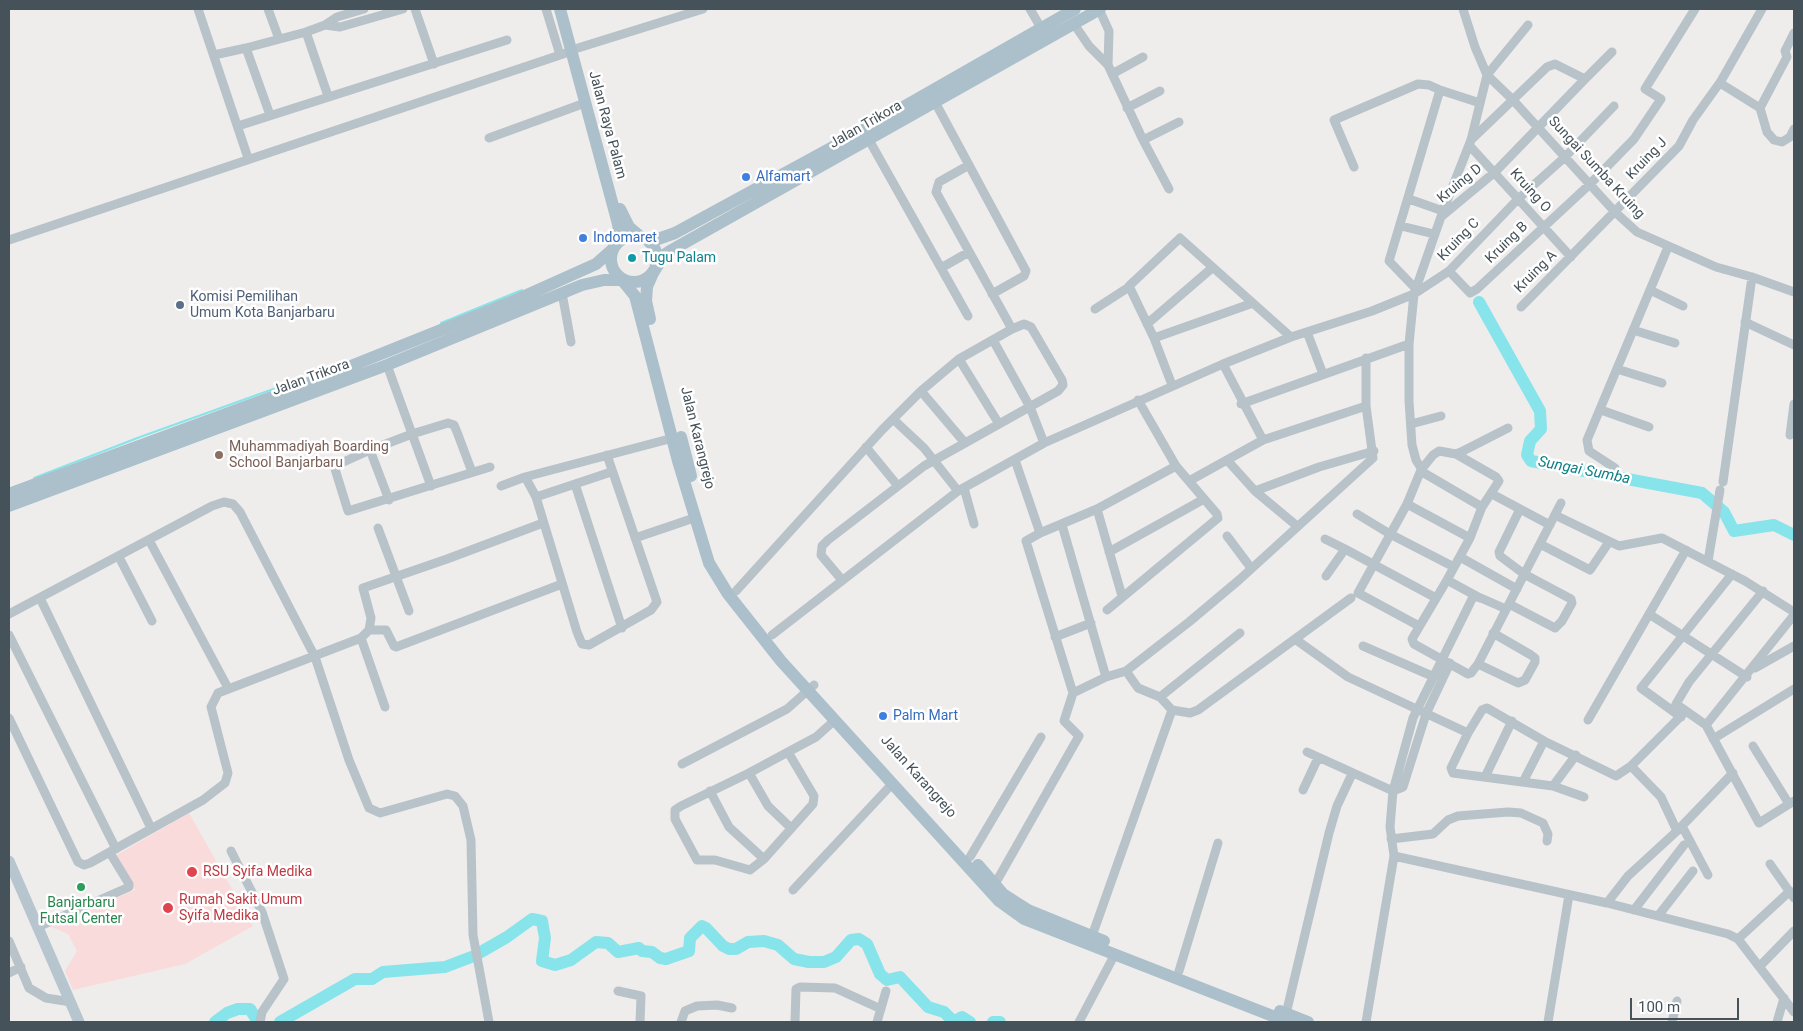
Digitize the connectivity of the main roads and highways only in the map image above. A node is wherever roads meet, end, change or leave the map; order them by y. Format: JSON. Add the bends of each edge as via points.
{"nodes":[{"id":1,"x":560,"y":9,"type":"edge"},
{"id":2,"x":566,"y":9,"type":"edge"},
{"id":3,"x":1075,"y":9,"type":"edge"},
{"id":4,"x":1099,"y":9,"type":"edge"},
{"id":5,"x":575,"y":49,"type":"junction"},
{"id":6,"x":642,"y":238,"type":"junction"},
{"id":7,"x":613,"y":249,"type":"junction"},
{"id":8,"x":653,"y":273,"type":"junction"},
{"id":9,"x":622,"y":280,"type":"junction"},
{"id":10,"x":92,"y":469,"type":"junction"},
{"id":11,"x":9,"y":494,"type":"edge"},
{"id":12,"x":9,"y":506,"type":"edge"},
{"id":13,"x":811,"y":688,"type":"junction"},
{"id":14,"x":933,"y":822,"type":"junction"},
{"id":15,"x":9,"y":861,"type":"edge"},
{"id":16,"x":1140,"y":960,"type":"junction"},
{"id":17,"x":1287,"y":1018,"type":"edge"},
{"id":18,"x":79,"y":1022,"type":"edge"},
{"id":19,"x":1308,"y":1022,"type":"edge"}],
"edges":[{"from":1,"to":5,"type":"main road","name":"Jalan Raya Palam"},
{"from":2,"to":5,"type":"main road","name":"Jalan Raya Palam"},
{"from":3,"to":6,"type":"main road","name":"Jalan Trikora","via":[[714,213],[665,237]]},
{"from":4,"to":8,"type":"main road","name":"Jalan Trikora","via":[[677,246],[664,255]]},
{"from":5,"to":6,"type":"main road","name":"Jalan Raya Palam","via":[[620,209],[629,228]]},
{"from":5,"to":7,"type":"main road","name":"Jalan Raya Palam","via":[[585,103],[618,224],[619,233]]},
{"from":6,"to":7,"type":"main road","via":[[622,239]]},
{"from":6,"to":8,"type":"main road","via":[[656,252]]},
{"from":7,"to":9,"type":"main road","via":[[610,263]]},
{"from":7,"to":10,"type":"main road","name":"Jalan Trikora","via":[[588,269]]},
{"from":8,"to":9,"type":"main road","via":[[642,281]]},
{"from":8,"to":13,"type":"main road","name":"Jalan Karangrejo","via":[[647,287],[648,309],[713,554],[736,591]]},
{"from":9,"to":10,"type":"main road","name":"Jalan Trikora","via":[[593,282],[562,293],[387,366]]},
{"from":9,"to":13,"type":"main road","name":"Jalan Karangrejo","via":[[635,296],[709,563],[728,594]]},
{"from":10,"to":11,"type":"main road","name":"Jalan Trikora"},
{"from":10,"to":12,"type":"main road","name":"Jalan Trikora"},
{"from":13,"to":14,"type":"main road","name":"Jalan Karangrejo"},
{"from":13,"to":14,"type":"main road","name":"Jalan Karangrejo","via":[[892,784]]},
{"from":14,"to":16,"type":"main road","name":"Jalan Karangrejo","via":[[1003,894],[1028,910]]},
{"from":14,"to":16,"type":"main road","name":"Jalan Karangrejo","via":[[999,902],[1024,919],[1115,954]]},
{"from":15,"to":18,"type":"main road"},
{"from":16,"to":17,"type":"main road","name":"Jalan Karangrejo"},
{"from":16,"to":17,"type":"main road","name":"Jalan Karangrejo","via":[[1179,971]]},
{"from":17,"to":19,"type":"main road","name":"Jalan Karangrejo"}]}
